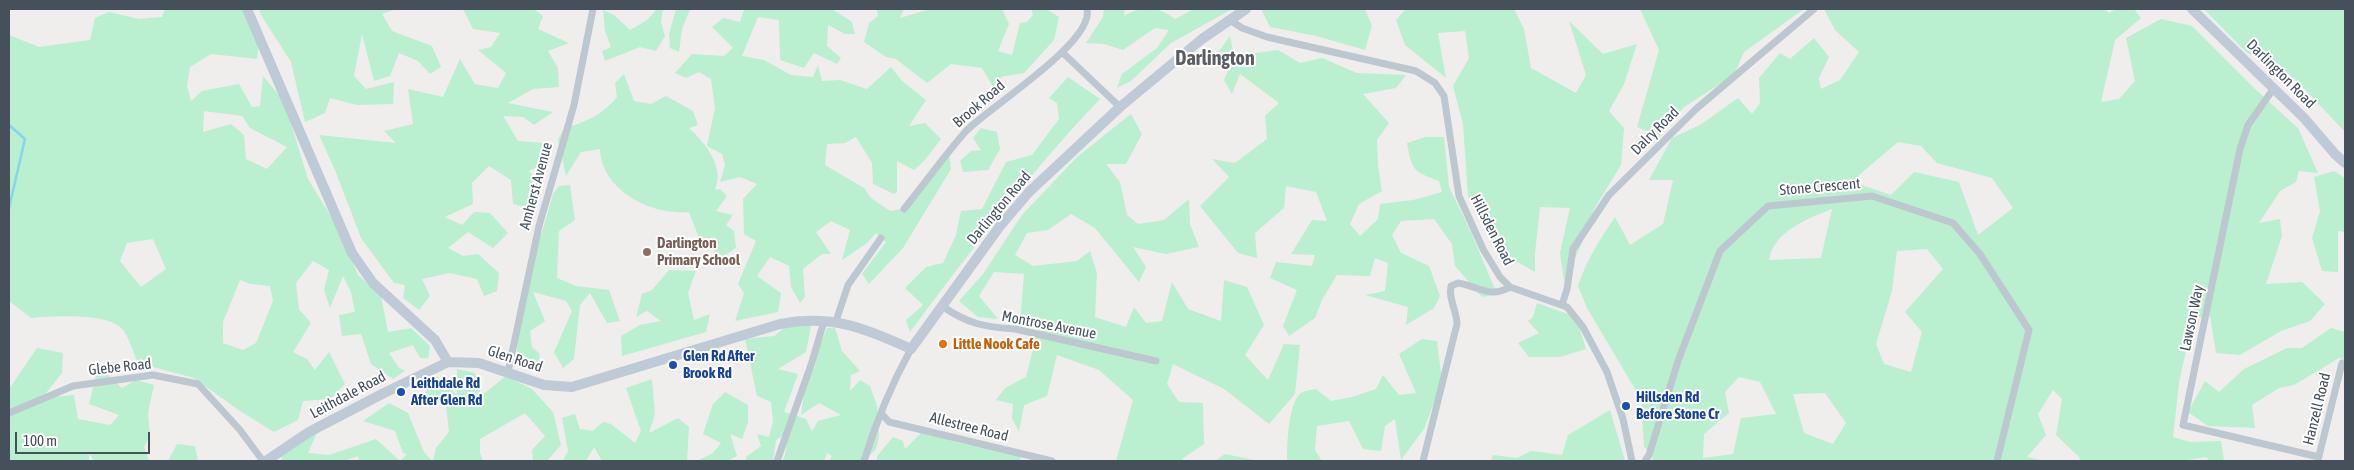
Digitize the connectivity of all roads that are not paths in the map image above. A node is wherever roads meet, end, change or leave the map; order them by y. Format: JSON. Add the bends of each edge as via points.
{"nodes":[{"id":1,"x":247,"y":9,"type":"edge"},
{"id":2,"x":593,"y":9,"type":"edge"},
{"id":3,"x":1087,"y":9,"type":"edge"},
{"id":4,"x":1246,"y":9,"type":"edge"},
{"id":5,"x":1814,"y":9,"type":"edge"},
{"id":6,"x":2192,"y":9,"type":"edge"},
{"id":7,"x":1230,"y":20,"type":"junction"},
{"id":8,"x":1063,"y":53,"type":"junction"},
{"id":9,"x":2274,"y":88,"type":"junction"},
{"id":10,"x":1120,"y":107,"type":"junction"},
{"id":11,"x":2345,"y":163,"type":"edge"},
{"id":12,"x":904,"y":209,"type":"dead end"},
{"id":13,"x":881,"y":238,"type":"dead end"},
{"id":14,"x":1510,"y":287,"type":"junction"},
{"id":15,"x":1562,"y":304,"type":"junction"},
{"id":16,"x":942,"y":306,"type":"junction"},
{"id":17,"x":824,"y":321,"type":"junction"},
{"id":18,"x":836,"y":321,"type":"junction"},
{"id":19,"x":911,"y":349,"type":"junction"},
{"id":20,"x":1156,"y":361,"type":"dead end"},
{"id":21,"x":448,"y":362,"type":"junction"},
{"id":22,"x":2342,"y":363,"type":"dead end"},
{"id":23,"x":508,"y":372,"type":"junction"},
{"id":24,"x":9,"y":413,"type":"edge"},
{"id":25,"x":882,"y":414,"type":"junction"},
{"id":26,"x":1023,"y":458,"type":"edge"},
{"id":27,"x":2318,"y":459,"type":"edge"},
{"id":28,"x":265,"y":461,"type":"edge"},
{"id":29,"x":777,"y":461,"type":"edge"},
{"id":30,"x":864,"y":461,"type":"edge"},
{"id":31,"x":1052,"y":461,"type":"edge"},
{"id":32,"x":1423,"y":461,"type":"edge"},
{"id":33,"x":1632,"y":461,"type":"edge"},
{"id":34,"x":1645,"y":461,"type":"edge"},
{"id":35,"x":1998,"y":461,"type":"edge"}],
"edges":[{"from":1,"to":21,"type":"street","via":[[352,253],[373,283],[435,340]]},
{"from":2,"to":23,"type":"street","name":"Amherst Avenue","via":[[574,105],[539,226]]},
{"from":3,"to":8,"type":"street","name":"Brook Road","via":[[1084,22]]},
{"from":4,"to":7,"type":"street","name":"Darlington Road"},
{"from":5,"to":15,"type":"street","name":"Dalry Road","via":[[1696,109],[1609,195],[1573,250]]},
{"from":6,"to":9,"type":"street","name":"Darlington Road"},
{"from":7,"to":10,"type":"street","name":"Darlington Road"},
{"from":7,"to":14,"type":"street","name":"Hillsden Road","via":[[1267,37],[1416,71],[1435,83],[1444,96],[1459,196],[1487,257]]},
{"from":8,"to":10,"type":"street"},
{"from":8,"to":12,"type":"street","name":"Brook Road","via":[[967,130]]},
{"from":9,"to":11,"type":"street","name":"Darlington Road"},
{"from":9,"to":27,"type":"street","name":"Lawson Way","via":[[2248,125],[2240,149],[2183,425]]},
{"from":10,"to":16,"type":"street","name":"Darlington Road","via":[[1028,192]]},
{"from":13,"to":18,"type":"street","via":[[848,286]]},
{"from":14,"to":15,"type":"street","name":"Hillsden Road"},
{"from":14,"to":32,"type":"street","via":[[1491,293],[1458,282],[1451,286],[1457,324]]},
{"from":15,"to":33,"type":"street","name":"Hillsden Road","via":[[1583,327],[1607,372],[1623,419]]},
{"from":16,"to":19,"type":"street","name":"Darlington Road"},
{"from":16,"to":20,"type":"street","name":"Montrose Avenue","via":[[963,321],[992,328],[1015,329]]},
{"from":17,"to":18,"type":"street","name":"Glen Road"},
{"from":17,"to":23,"type":"street","name":"Glen Road","via":[[800,320],[780,324],[572,387],[544,385]]},
{"from":17,"to":29,"type":"street"},
{"from":18,"to":19,"type":"street","name":"Glen Road","via":[[876,333]]},
{"from":19,"to":25,"type":"street","name":"Darlington Road","via":[[883,403]]},
{"from":21,"to":23,"type":"street","name":"Glen Road","via":[[479,363]]},
{"from":21,"to":28,"type":"street","name":"Leithdale Road","via":[[309,432]]},
{"from":22,"to":27,"type":"street","name":"Hanzell Road"},
{"from":24,"to":28,"type":"street","name":"Glebe Road","via":[[73,386],[153,375],[198,384]]},
{"from":25,"to":26,"type":"street","name":"Allestree Road","via":[[889,422]]},
{"from":25,"to":30,"type":"street","name":"Darlington Road"},
{"from":26,"to":31,"type":"street","name":"Allestree Road"},
{"from":34,"to":35,"type":"street","name":"Stone Crescent","via":[[1678,361],[1720,251],[1768,206],[1872,196],[1952,223],[1980,254],[2029,330]]}]}
